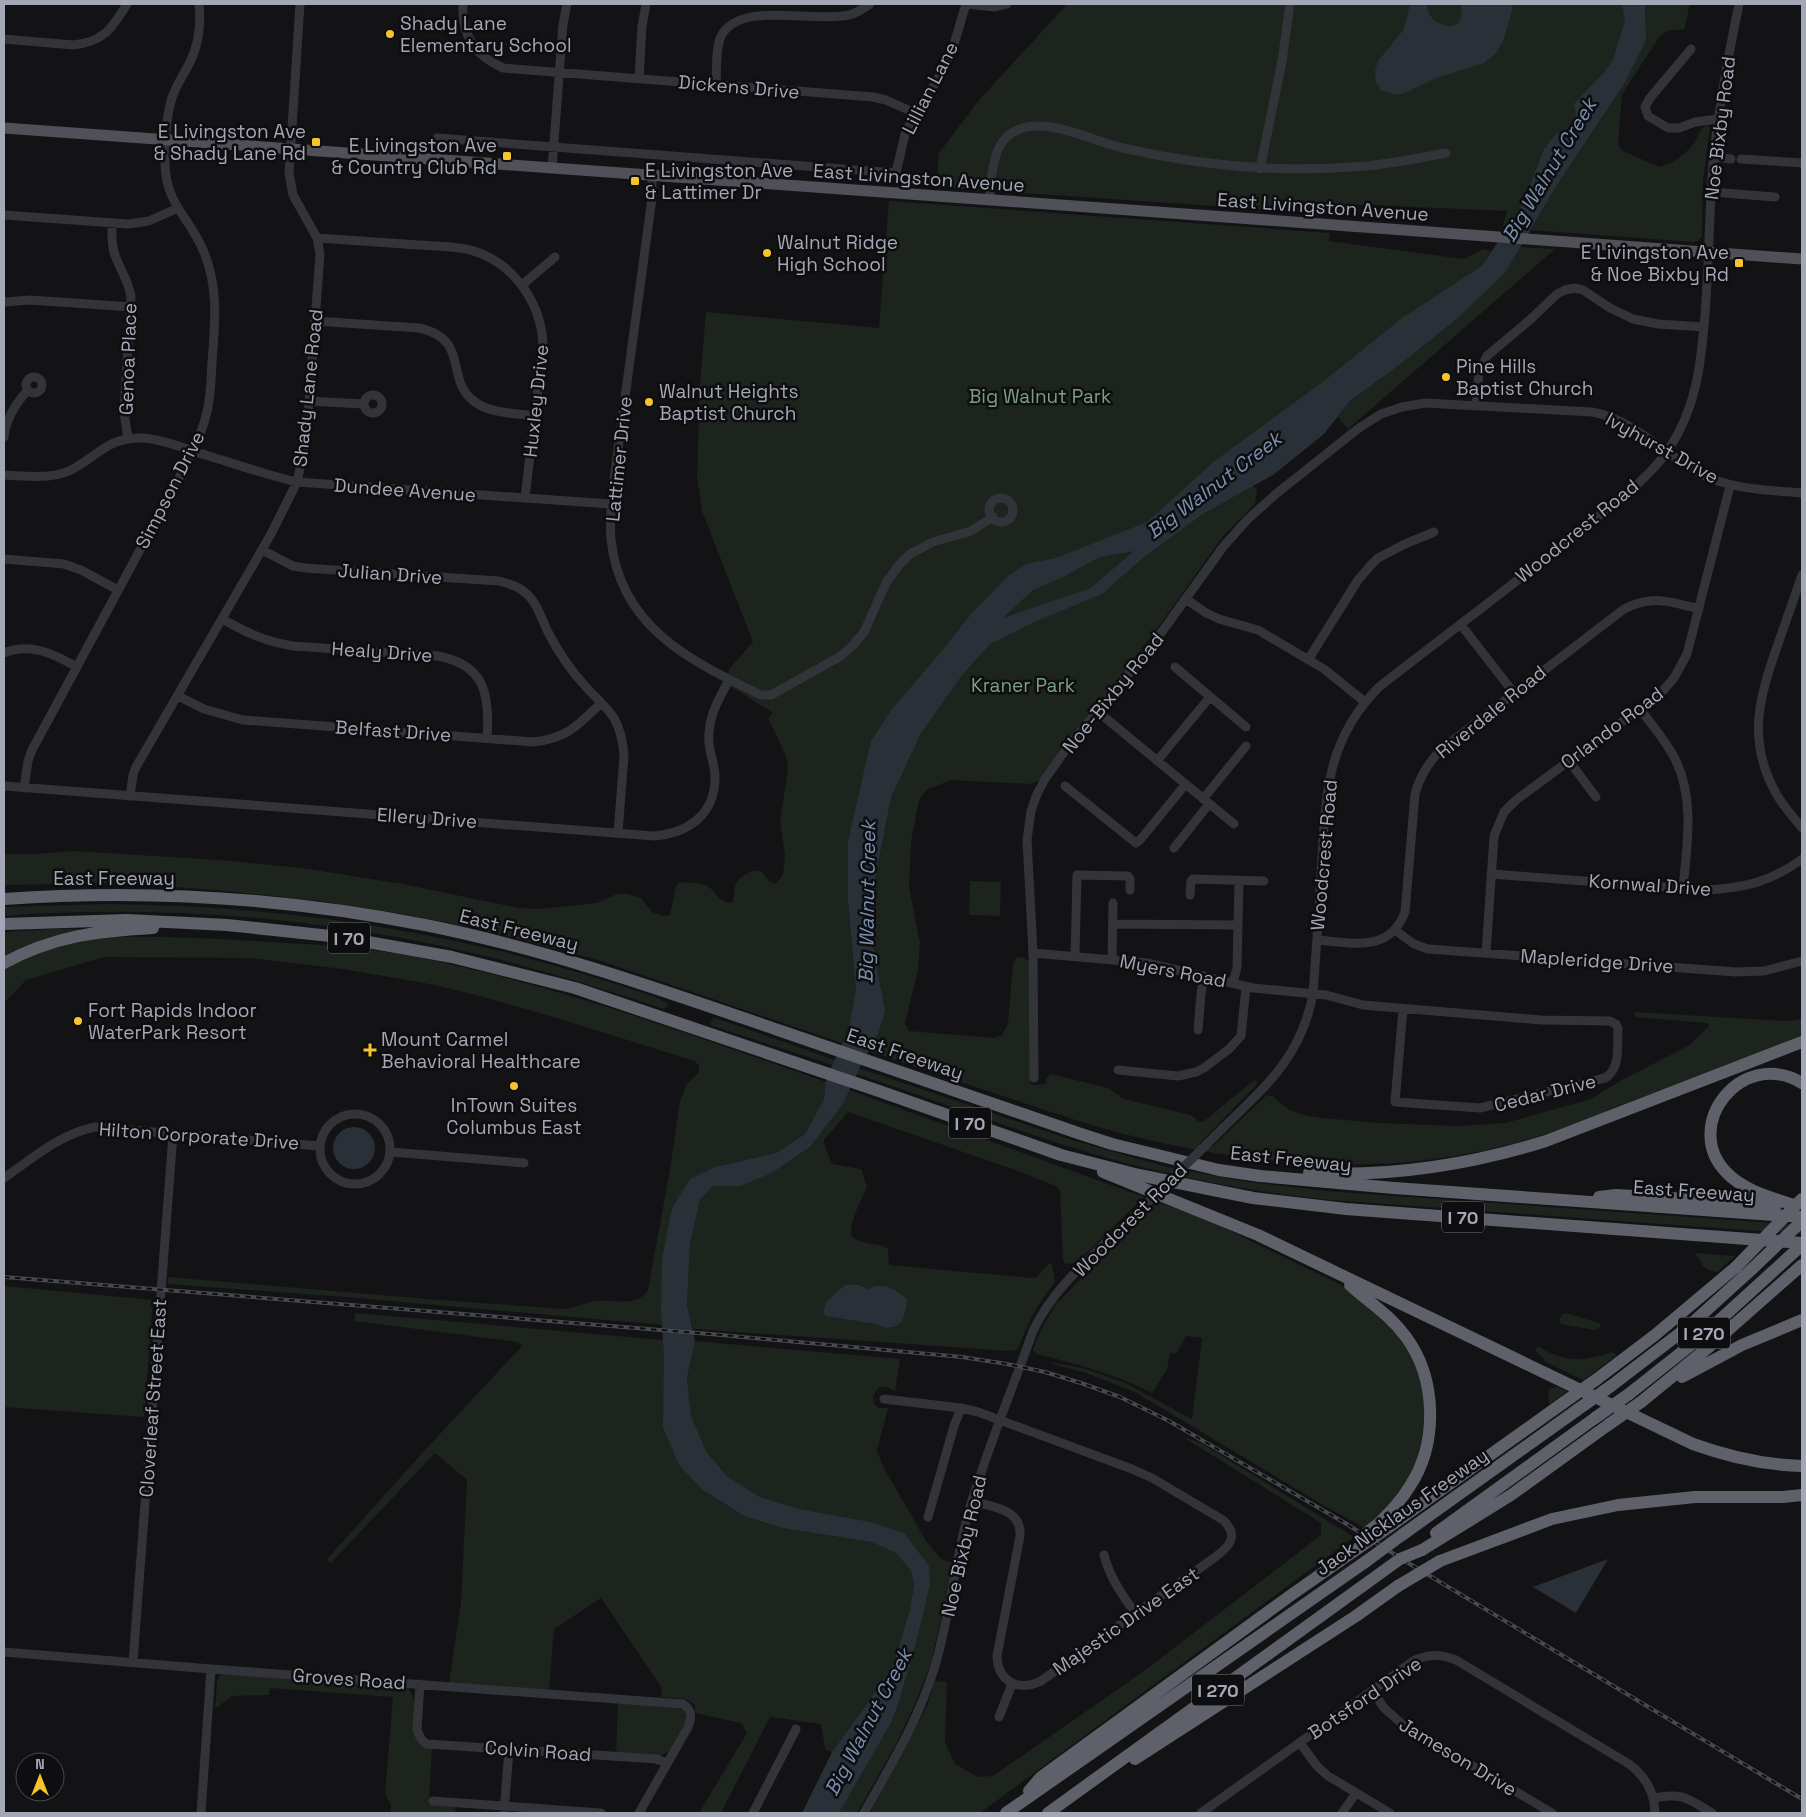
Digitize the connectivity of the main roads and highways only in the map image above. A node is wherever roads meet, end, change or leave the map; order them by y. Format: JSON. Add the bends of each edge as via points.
{"nodes":[{"id":1,"x":4,"y":128,"type":"edge"},
{"id":2,"x":1802,"y":259,"type":"edge"},
{"id":3,"x":4,"y":894,"type":"edge"},
{"id":4,"x":19,"y":898,"type":"junction"},
{"id":5,"x":4,"y":899,"type":"edge"},
{"id":6,"x":4,"y":924,"type":"edge"},
{"id":7,"x":227,"y":925,"type":"junction"},
{"id":8,"x":4,"y":963,"type":"edge"},
{"id":9,"x":1802,"y":1042,"type":"edge"},
{"id":10,"x":1802,"y":1083,"type":"edge"},
{"id":11,"x":1148,"y":1152,"type":"junction"},
{"id":12,"x":1061,"y":1154,"type":"junction"},
{"id":13,"x":1557,"y":1200,"type":"junction"},
{"id":14,"x":1800,"y":1203,"type":"edge"},
{"id":15,"x":1802,"y":1219,"type":"edge"},
{"id":16,"x":1802,"y":1244,"type":"edge"},
{"id":17,"x":1799,"y":1269,"type":"edge"},
{"id":18,"x":1337,"y":1273,"type":"junction"},
{"id":19,"x":1802,"y":1320,"type":"edge"},
{"id":20,"x":1641,"y":1402,"type":"junction"},
{"id":21,"x":1802,"y":1466,"type":"edge"},
{"id":22,"x":1802,"y":1495,"type":"edge"},
{"id":23,"x":1383,"y":1526,"type":"junction"},
{"id":24,"x":1420,"y":1548,"type":"junction"},
{"id":25,"x":1018,"y":1805,"type":"junction"},
{"id":26,"x":1050,"y":1812,"type":"edge"},
{"id":27,"x":1006,"y":1813,"type":"edge"}],
"edges":[{"from":1,"to":2,"type":"main road","name":"East Livingston Avenue"},
{"from":3,"to":4,"type":"highway"},
{"from":4,"to":5,"type":"highway","name":"East Freeway","number":"I 70"},
{"from":4,"to":11,"type":"highway","name":"East Freeway","number":"I 70","via":[[128,896],[226,899],[354,913],[427,926],[538,952],[611,974],[1078,1133]]},
{"from":6,"to":7,"type":"highway","number":"I 70","via":[[127,920]]},
{"from":7,"to":8,"type":"highway","via":[[81,934],[45,944]]},
{"from":7,"to":12,"type":"highway","number":"I 70","via":[[401,947],[575,988]]},
{"from":9,"to":11,"type":"highway","via":[[1546,1141],[1445,1166],[1383,1172],[1297,1173],[1218,1165]]},
{"from":10,"to":14,"type":"highway","via":[[1777,1074],[1759,1075],[1743,1081],[1723,1098],[1711,1128],[1713,1148],[1725,1171],[1750,1190]]},
{"from":11,"to":13,"type":"highway","name":"East Freeway","number":"I 70","via":[[1218,1170],[1260,1176]]},
{"from":12,"to":16,"type":"highway","number":"I 70","via":[[1213,1191],[1292,1204]]},
{"from":12,"to":18,"type":"highway","via":[[1229,1222]]},
{"from":13,"to":14,"type":"highway","via":[[1616,1195]]},
{"from":13,"to":15,"type":"highway","name":"East Freeway","number":"I 70"},
{"from":14,"to":23,"type":"highway","bridge":true,"via":[[1736,1266],[1662,1329],[1563,1403]]},
{"from":15,"to":25,"type":"highway","name":"Jack Nicklaus Freeway","number":"I 270","bridge":true,"via":[[1688,1326],[1611,1386]]},
{"from":16,"to":24,"type":"highway","name":"Jack Nicklaus Freeway","number":"I 270","bridge":true,"via":[[1701,1337]]},
{"from":17,"to":20,"type":"highway"},
{"from":18,"to":21,"type":"highway","via":[[1693,1444],[1743,1460]]},
{"from":18,"to":23,"type":"highway","via":[[1382,1310],[1407,1338],[1419,1361],[1428,1391],[1430,1425],[1421,1465]]},
{"from":19,"to":20,"type":"highway","via":[[1742,1345]]},
{"from":20,"to":24,"type":"highway","bridge":true,"via":[[1511,1495]]},
{"from":22,"to":26,"type":"highway","bridge":true,"via":[[1696,1497],[1618,1505],[1552,1520],[1440,1561],[1177,1734]]},
{"from":23,"to":25,"type":"highway","bridge":true,"via":[[1041,1777]]},
{"from":24,"to":26,"type":"highway","name":"Jack Nicklaus Freeway","number":"I 270","bridge":true,"via":[[1400,1559]]},
{"from":25,"to":27,"type":"highway","name":"Jack Nicklaus Freeway","number":"I 270"}]}
